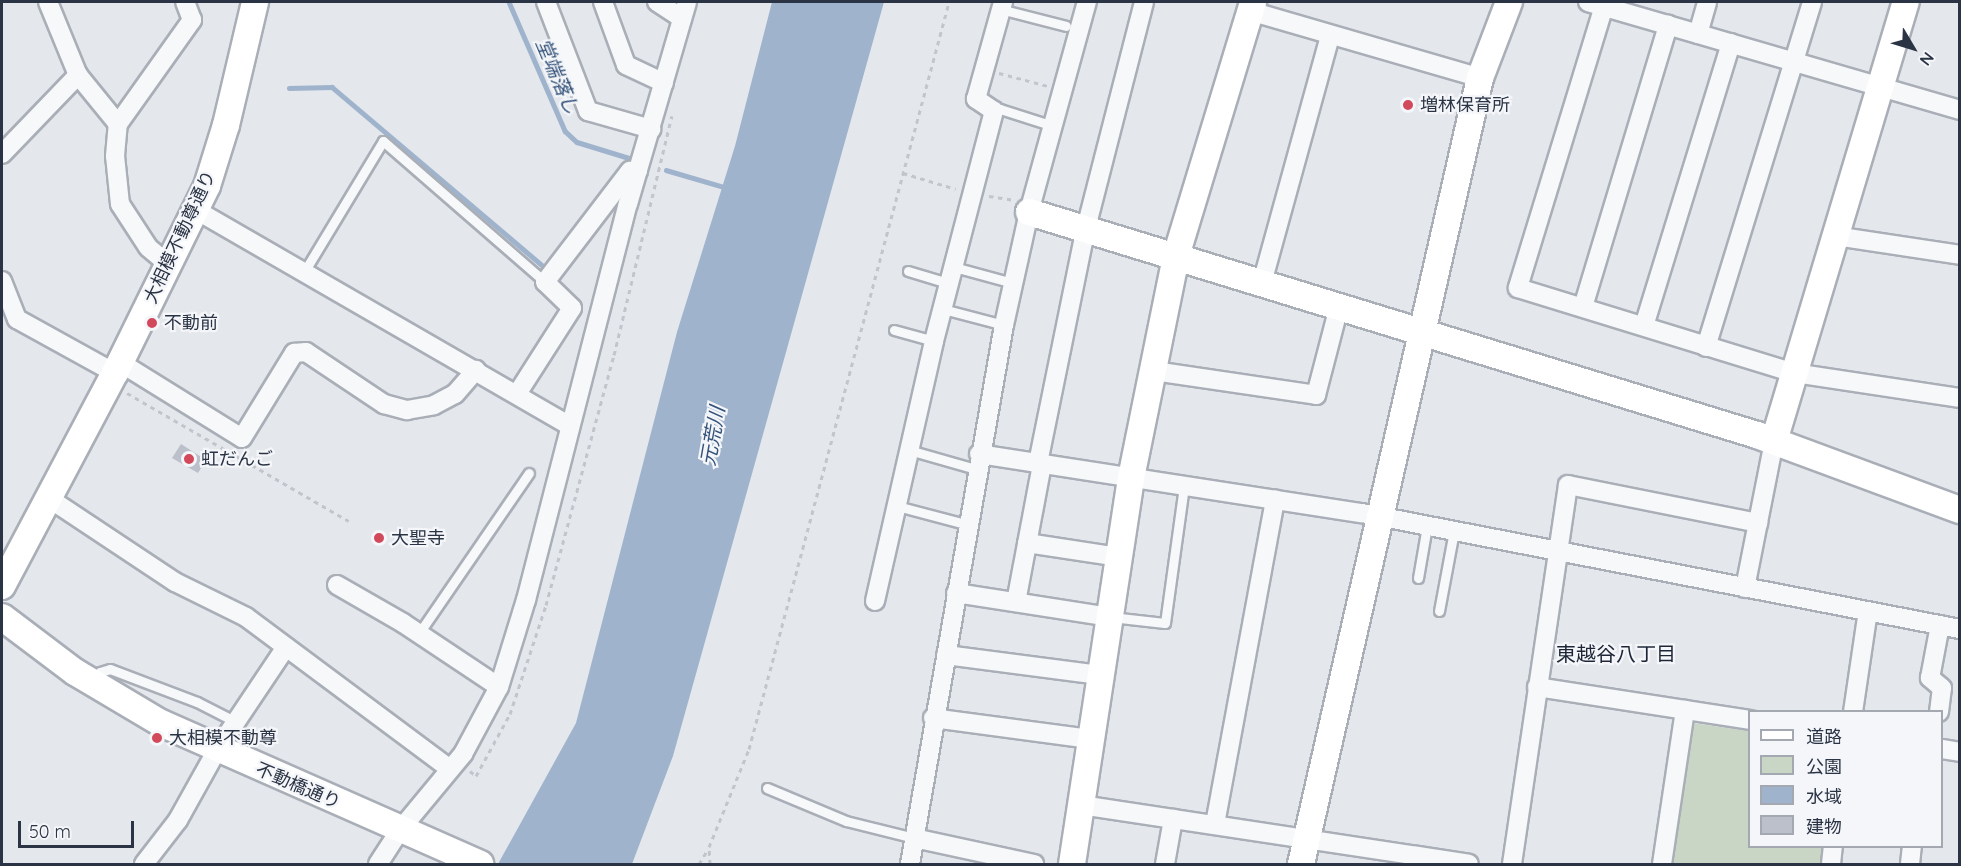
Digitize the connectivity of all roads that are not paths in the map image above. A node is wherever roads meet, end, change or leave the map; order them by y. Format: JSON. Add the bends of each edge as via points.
{"nodes":[{"id":1,"x":48,"y":2,"type":"edge"},
{"id":2,"x":185,"y":2,"type":"edge"},
{"id":3,"x":255,"y":2,"type":"edge"},
{"id":4,"x":546,"y":2,"type":"edge"},
{"id":5,"x":603,"y":2,"type":"edge"},
{"id":6,"x":657,"y":2,"type":"edge"},
{"id":7,"x":1087,"y":2,"type":"edge"},
{"id":8,"x":1144,"y":2,"type":"edge"},
{"id":9,"x":1509,"y":2,"type":"edge"},
{"id":10,"x":1707,"y":2,"type":"edge"},
{"id":11,"x":1812,"y":2,"type":"edge"},
{"id":12,"x":1906,"y":2,"type":"edge"},
{"id":13,"x":1602,"y":4,"type":"edge"},
{"id":14,"x":1001,"y":5,"type":"edge"},
{"id":15,"x":1251,"y":6,"type":"edge"},
{"id":16,"x":684,"y":10,"type":"edge"},
{"id":17,"x":1668,"y":25,"type":"junction"},
{"id":18,"x":1066,"y":26,"type":"dead end"},
{"id":19,"x":1698,"y":34,"type":"junction"},
{"id":20,"x":1330,"y":36,"type":"junction"},
{"id":21,"x":1731,"y":43,"type":"junction"},
{"id":22,"x":1794,"y":62,"type":"junction"},
{"id":23,"x":78,"y":75,"type":"junction"},
{"id":24,"x":1480,"y":78,"type":"junction"},
{"id":25,"x":664,"y":83,"type":"junction"},
{"id":26,"x":1880,"y":87,"type":"junction"},
{"id":27,"x":992,"y":110,"type":"junction"},
{"id":28,"x":1959,"y":110,"type":"edge"},
{"id":29,"x":1044,"y":123,"type":"dead end"},
{"id":30,"x":118,"y":124,"type":"junction"},
{"id":31,"x":651,"y":129,"type":"junction"},
{"id":32,"x":2,"y":154,"type":"edge"},
{"id":33,"x":638,"y":171,"type":"junction"},
{"id":34,"x":196,"y":210,"type":"junction"},
{"id":35,"x":1029,"y":212,"type":"junction"},
{"id":36,"x":1086,"y":228,"type":"junction"},
{"id":37,"x":1835,"y":236,"type":"junction"},
{"id":38,"x":1959,"y":255,"type":"edge"},
{"id":39,"x":1176,"y":256,"type":"junction"},
{"id":40,"x":168,"y":264,"type":"junction"},
{"id":41,"x":908,"y":271,"type":"dead end"},
{"id":42,"x":304,"y":272,"type":"junction"},
{"id":43,"x":951,"y":275,"type":"junction"},
{"id":44,"x":2,"y":281,"type":"edge"},
{"id":45,"x":545,"y":282,"type":"junction"},
{"id":46,"x":1013,"y":283,"type":"junction"},
{"id":47,"x":1262,"y":283,"type":"junction"},
{"id":48,"x":1339,"y":306,"type":"junction"},
{"id":49,"x":1583,"y":308,"type":"junction"},
{"id":50,"x":943,"y":309,"type":"junction"},
{"id":51,"x":1004,"y":325,"type":"junction"},
{"id":52,"x":1644,"y":326,"type":"junction"},
{"id":53,"x":894,"y":330,"type":"dead end"},
{"id":54,"x":1424,"y":333,"type":"junction"},
{"id":55,"x":934,"y":341,"type":"junction"},
{"id":56,"x":1706,"y":347,"type":"junction"},
{"id":57,"x":476,"y":370,"type":"junction"},
{"id":58,"x":1154,"y":371,"type":"junction"},
{"id":59,"x":115,"y":373,"type":"junction"},
{"id":60,"x":1794,"y":373,"type":"junction"},
{"id":61,"x":517,"y":394,"type":"junction"},
{"id":62,"x":1959,"y":398,"type":"edge"},
{"id":63,"x":569,"y":425,"type":"junction"},
{"id":64,"x":1774,"y":441,"type":"junction"},
{"id":65,"x":909,"y":450,"type":"junction"},
{"id":66,"x":979,"y":462,"type":"junction"},
{"id":67,"x":1040,"y":463,"type":"junction"},
{"id":68,"x":529,"y":473,"type":"dead end"},
{"id":69,"x":1131,"y":478,"type":"junction"},
{"id":70,"x":1184,"y":486,"type":"junction"},
{"id":71,"x":50,"y":499,"type":"junction"},
{"id":72,"x":1275,"y":499,"type":"junction"},
{"id":73,"x":897,"y":506,"type":"junction"},
{"id":74,"x":1959,"y":510,"type":"edge"},
{"id":75,"x":1382,"y":517,"type":"junction"},
{"id":76,"x":1758,"y":523,"type":"junction"},
{"id":77,"x":969,"y":525,"type":"junction"},
{"id":78,"x":1427,"y":526,"type":"junction"},
{"id":79,"x":1454,"y":531,"type":"junction"},
{"id":80,"x":1027,"y":543,"type":"junction"},
{"id":81,"x":1557,"y":551,"type":"junction"},
{"id":82,"x":1118,"y":557,"type":"junction"},
{"id":83,"x":1418,"y":578,"type":"dead end"},
{"id":84,"x":337,"y":585,"type":"dead end"},
{"id":85,"x":2,"y":586,"type":"edge"},
{"id":86,"x":1745,"y":588,"type":"junction"},
{"id":87,"x":956,"y":593,"type":"junction"},
{"id":88,"x":875,"y":601,"type":"dead end"},
{"id":89,"x":1016,"y":602,"type":"junction"},
{"id":90,"x":1439,"y":611,"type":"dead end"},
{"id":91,"x":1868,"y":611,"type":"junction"},
{"id":92,"x":2,"y":617,"type":"edge"},
{"id":93,"x":1109,"y":617,"type":"junction"},
{"id":94,"x":1940,"y":625,"type":"junction"},
{"id":95,"x":1959,"y":629,"type":"edge"},
{"id":96,"x":418,"y":633,"type":"junction"},
{"id":97,"x":286,"y":647,"type":"junction"},
{"id":98,"x":946,"y":655,"type":"junction"},
{"id":99,"x":1100,"y":675,"type":"junction"},
{"id":100,"x":90,"y":681,"type":"junction"},
{"id":101,"x":499,"y":687,"type":"junction"},
{"id":102,"x":1537,"y":687,"type":"junction"},
{"id":103,"x":1685,"y":710,"type":"junction"},
{"id":104,"x":1853,"y":710,"type":"edge"},
{"id":105,"x":1939,"y":710,"type":"edge"},
{"id":106,"x":933,"y":718,"type":"junction"},
{"id":107,"x":1748,"y":720,"type":"edge"},
{"id":108,"x":236,"y":722,"type":"junction"},
{"id":109,"x":1091,"y":739,"type":"junction"},
{"id":110,"x":217,"y":750,"type":"junction"},
{"id":111,"x":1943,"y":750,"type":"edge"},
{"id":112,"x":1959,"y":752,"type":"edge"},
{"id":113,"x":450,"y":769,"type":"junction"},
{"id":114,"x":767,"y":788,"type":"dead end"},
{"id":115,"x":1081,"y":805,"type":"junction"},
{"id":116,"x":1173,"y":819,"type":"junction"},
{"id":117,"x":1215,"y":825,"type":"junction"},
{"id":118,"x":410,"y":834,"type":"junction"},
{"id":119,"x":914,"y":838,"type":"junction"},
{"id":120,"x":1307,"y":840,"type":"junction"},
{"id":121,"x":1833,"y":848,"type":"edge"},
{"id":122,"x":1912,"y":848,"type":"edge"},
{"id":123,"x":1402,"y":859,"type":"edge"},
{"id":124,"x":144,"y":864,"type":"edge"},
{"id":125,"x":378,"y":864,"type":"edge"},
{"id":126,"x":480,"y":864,"type":"edge"},
{"id":127,"x":910,"y":864,"type":"edge"},
{"id":128,"x":1034,"y":864,"type":"edge"},
{"id":129,"x":1072,"y":864,"type":"edge"},
{"id":130,"x":1165,"y":864,"type":"edge"},
{"id":131,"x":1301,"y":864,"type":"edge"},
{"id":132,"x":1469,"y":864,"type":"edge"},
{"id":133,"x":1512,"y":864,"type":"edge"},
{"id":134,"x":1662,"y":864,"type":"edge"},
{"id":135,"x":1831,"y":864,"type":"edge"},
{"id":136,"x":1910,"y":864,"type":"edge"}],
"edges":[{"from":1,"to":23,"type":"street"},
{"from":2,"to":30,"type":"street","via":[[192,20]]},
{"from":3,"to":34,"type":"street","name":"大相模不動尊通り","via":[[226,125]]},
{"from":4,"to":31,"type":"street","via":[[588,111]]},
{"from":5,"to":25,"type":"street","via":[[626,65]]},
{"from":6,"to":16,"type":"street"},
{"from":7,"to":35,"type":"street"},
{"from":8,"to":36,"type":"street"},
{"from":9,"to":24,"type":"street"},
{"from":10,"to":19,"type":"street"},
{"from":11,"to":22,"type":"street"},
{"from":12,"to":26,"type":"street"},
{"from":13,"to":17,"type":"street"},
{"from":13,"to":49,"type":"street","via":[[1518,288]]},
{"from":14,"to":18,"type":"lane"},
{"from":14,"to":27,"type":"street","via":[[976,99]]},
{"from":15,"to":20,"type":"street"},
{"from":15,"to":39,"type":"street"},
{"from":16,"to":25,"type":"street"},
{"from":17,"to":19,"type":"street"},
{"from":17,"to":49,"type":"street"},
{"from":19,"to":21,"type":"street"},
{"from":20,"to":24,"type":"street"},
{"from":20,"to":47,"type":"street"},
{"from":21,"to":22,"type":"street"},
{"from":21,"to":52,"type":"street"},
{"from":22,"to":26,"type":"street"},
{"from":22,"to":56,"type":"street"},
{"from":23,"to":30,"type":"street"},
{"from":23,"to":32,"type":"street"},
{"from":24,"to":54,"type":"street"},
{"from":25,"to":31,"type":"street"},
{"from":26,"to":28,"type":"street"},
{"from":26,"to":37,"type":"street"},
{"from":27,"to":29,"type":"lane"},
{"from":27,"to":43,"type":"street"},
{"from":30,"to":40,"type":"street","via":[[115,156],[120,204],[148,247]]},
{"from":31,"to":33,"type":"street"},
{"from":33,"to":45,"type":"street","via":[[630,171]]},
{"from":33,"to":63,"type":"street"},
{"from":34,"to":40,"type":"street","name":"大相模不動尊通り"},
{"from":34,"to":42,"type":"street"},
{"from":35,"to":36,"type":"street"},
{"from":35,"to":46,"type":"street"},
{"from":36,"to":39,"type":"street"},
{"from":36,"to":67,"type":"street"},
{"from":37,"to":38,"type":"street"},
{"from":37,"to":60,"type":"street"},
{"from":39,"to":47,"type":"street"},
{"from":39,"to":58,"type":"street"},
{"from":40,"to":59,"type":"street","name":"大相模不動尊通り"},
{"from":41,"to":43,"type":"lane"},
{"from":42,"to":45,"type":"lane","via":[[383,141]]},
{"from":42,"to":57,"type":"street"},
{"from":43,"to":46,"type":"lane"},
{"from":43,"to":50,"type":"street"},
{"from":44,"to":59,"type":"street","via":[[16,319]]},
{"from":45,"to":61,"type":"street","via":[[572,308]]},
{"from":46,"to":51,"type":"street"},
{"from":47,"to":48,"type":"street"},
{"from":48,"to":54,"type":"street"},
{"from":48,"to":58,"type":"street","via":[[1316,395]]},
{"from":49,"to":52,"type":"street"},
{"from":50,"to":51,"type":"lane"},
{"from":50,"to":55,"type":"street"},
{"from":51,"to":66,"type":"street"},
{"from":52,"to":56,"type":"street"},
{"from":53,"to":55,"type":"lane"},
{"from":54,"to":64,"type":"street"},
{"from":54,"to":75,"type":"street"},
{"from":55,"to":65,"type":"street"},
{"from":56,"to":60,"type":"street"},
{"from":57,"to":59,"type":"street","via":[[455,394],[434,405],[406,410],[384,404],[306,352],[294,353],[242,438]]},
{"from":57,"to":61,"type":"street"},
{"from":58,"to":69,"type":"street"},
{"from":59,"to":71,"type":"street","name":"大相模不動尊通り"},
{"from":60,"to":62,"type":"street"},
{"from":60,"to":64,"type":"street"},
{"from":61,"to":63,"type":"street"},
{"from":63,"to":101,"type":"street","via":[[526,600]]},
{"from":64,"to":74,"type":"street"},
{"from":64,"to":76,"type":"street"},
{"from":65,"to":66,"type":"lane"},
{"from":65,"to":73,"type":"street"},
{"from":66,"to":67,"type":"street"},
{"from":66,"to":77,"type":"street"},
{"from":67,"to":69,"type":"street"},
{"from":67,"to":80,"type":"street"},
{"from":68,"to":96,"type":"lane"},
{"from":69,"to":70,"type":"street"},
{"from":69,"to":82,"type":"street"},
{"from":70,"to":72,"type":"street"},
{"from":70,"to":93,"type":"lane","via":[[1165,623]]},
{"from":71,"to":85,"type":"street","name":"大相模不動尊通り"},
{"from":71,"to":97,"type":"street","via":[[175,582],[246,617]]},
{"from":72,"to":75,"type":"street"},
{"from":72,"to":117,"type":"street"},
{"from":73,"to":77,"type":"lane"},
{"from":73,"to":88,"type":"street"},
{"from":75,"to":78,"type":"street"},
{"from":75,"to":120,"type":"street"},
{"from":76,"to":81,"type":"street","via":[[1568,485]]},
{"from":76,"to":86,"type":"street"},
{"from":77,"to":87,"type":"street"},
{"from":78,"to":79,"type":"street"},
{"from":78,"to":83,"type":"lane"},
{"from":79,"to":81,"type":"street"},
{"from":79,"to":90,"type":"lane"},
{"from":80,"to":82,"type":"street"},
{"from":80,"to":89,"type":"street"},
{"from":81,"to":86,"type":"street"},
{"from":81,"to":102,"type":"street"},
{"from":82,"to":93,"type":"street"},
{"from":84,"to":96,"type":"street"},
{"from":86,"to":91,"type":"street"},
{"from":87,"to":89,"type":"street"},
{"from":87,"to":98,"type":"street"},
{"from":89,"to":93,"type":"street"},
{"from":91,"to":94,"type":"street"},
{"from":91,"to":104,"type":"street"},
{"from":92,"to":100,"type":"street","name":"不動橋通り"},
{"from":93,"to":99,"type":"street"},
{"from":94,"to":95,"type":"street"},
{"from":94,"to":105,"type":"street","via":[[1930,678],[1942,688]]},
{"from":96,"to":101,"type":"street"},
{"from":97,"to":108,"type":"street"},
{"from":97,"to":113,"type":"street"},
{"from":98,"to":99,"type":"street"},
{"from":98,"to":106,"type":"street"},
{"from":99,"to":109,"type":"street"},
{"from":100,"to":108,"type":"lane","via":[[110,669],[197,702]]},
{"from":100,"to":110,"type":"street","name":"不動橋通り"},
{"from":101,"to":113,"type":"street","via":[[463,754]]},
{"from":102,"to":103,"type":"street"},
{"from":102,"to":133,"type":"street"},
{"from":103,"to":107,"type":"street"},
{"from":103,"to":134,"type":"street"},
{"from":106,"to":109,"type":"street"},
{"from":106,"to":119,"type":"street"},
{"from":108,"to":110,"type":"street"},
{"from":109,"to":115,"type":"street"},
{"from":110,"to":118,"type":"street","name":"不動橋通り"},
{"from":110,"to":124,"type":"street","via":[[178,820]]},
{"from":111,"to":112,"type":"street"},
{"from":113,"to":118,"type":"street"},
{"from":114,"to":119,"type":"lane","via":[[846,821]]},
{"from":115,"to":116,"type":"street"},
{"from":115,"to":129,"type":"street"},
{"from":116,"to":117,"type":"street"},
{"from":116,"to":130,"type":"street"},
{"from":117,"to":120,"type":"street"},
{"from":118,"to":125,"type":"street"},
{"from":118,"to":126,"type":"street","name":"不動橋通り"},
{"from":119,"to":127,"type":"street"},
{"from":119,"to":128,"type":"street"},
{"from":120,"to":123,"type":"street"},
{"from":120,"to":131,"type":"street"},
{"from":121,"to":135,"type":"street"},
{"from":122,"to":136,"type":"street"},
{"from":123,"to":132,"type":"street"}]}
